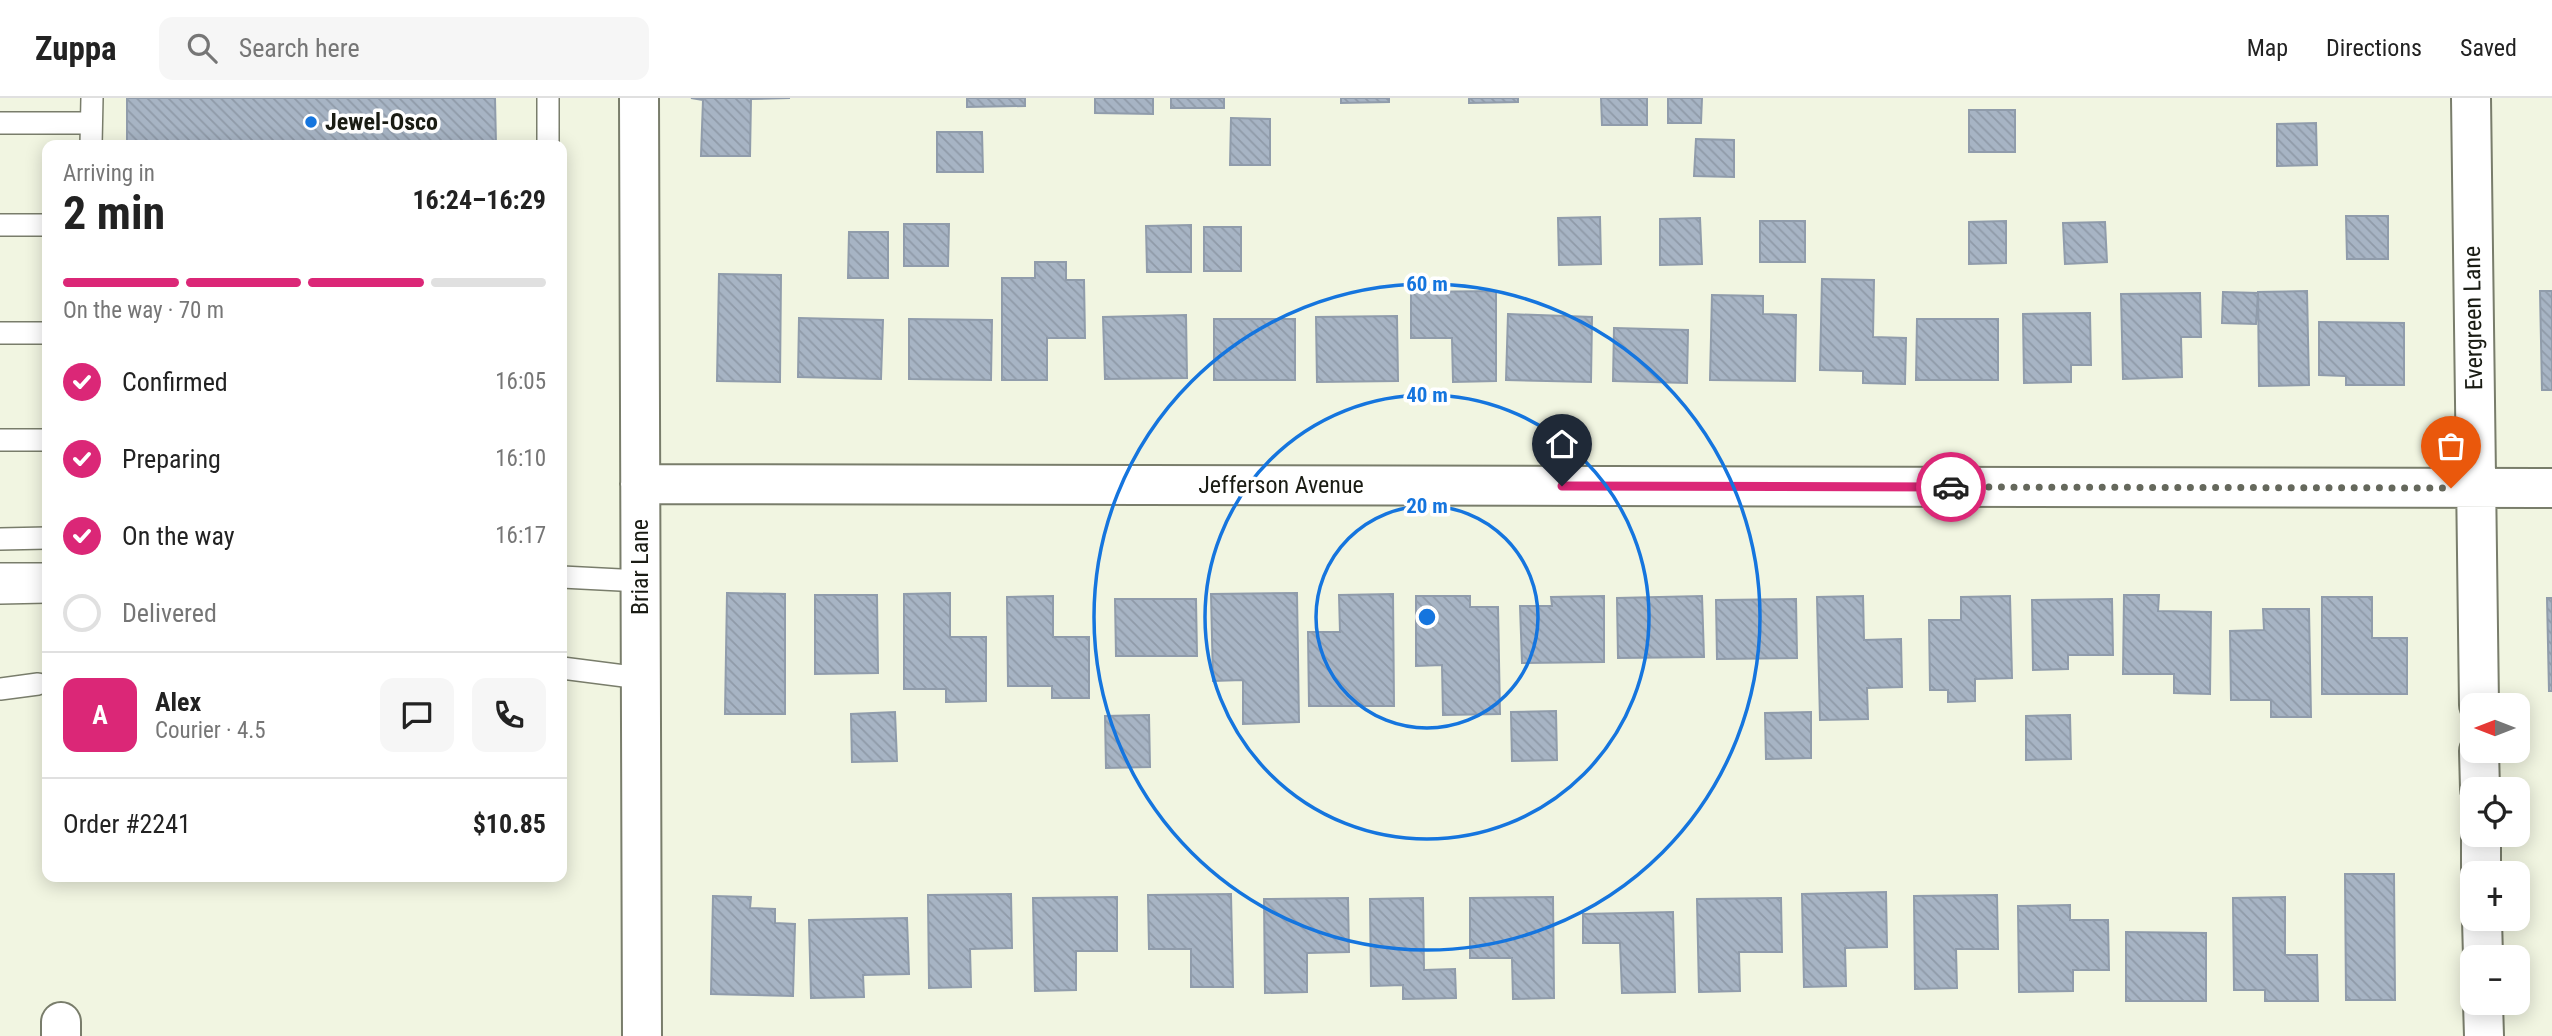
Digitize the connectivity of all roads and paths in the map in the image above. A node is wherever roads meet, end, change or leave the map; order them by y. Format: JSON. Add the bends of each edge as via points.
{"nodes":[{"id":1,"x":92,"y":98,"type":"edge"},
{"id":2,"x":548,"y":98,"type":"edge"},
{"id":3,"x":639,"y":98,"type":"edge"},
{"id":4,"x":2471,"y":98,"type":"edge"},
{"id":5,"x":0,"y":123,"type":"edge"},
{"id":6,"x":91,"y":123,"type":"junction"},
{"id":7,"x":91,"y":140,"type":"edge"},
{"id":8,"x":548,"y":140,"type":"edge"},
{"id":9,"x":0,"y":225,"type":"edge"},
{"id":10,"x":42,"y":225,"type":"edge"},
{"id":11,"x":0,"y":333,"type":"edge"},
{"id":12,"x":42,"y":333,"type":"edge"},
{"id":13,"x":0,"y":440,"type":"edge"},
{"id":14,"x":42,"y":440,"type":"edge"},
{"id":15,"x":640,"y":484,"type":"junction"},
{"id":16,"x":2475,"y":488,"type":"junction"},
{"id":17,"x":2552,"y":488,"type":"edge"},
{"id":18,"x":42,"y":538,"type":"edge"},
{"id":19,"x":0,"y":539,"type":"edge"},
{"id":20,"x":0,"y":575,"type":"edge"},
{"id":21,"x":42,"y":575,"type":"edge"},
{"id":22,"x":567,"y":577,"type":"edge"},
{"id":23,"x":640,"y":581,"type":"junction"},
{"id":24,"x":42,"y":592,"type":"edge"},
{"id":25,"x":0,"y":593,"type":"edge"},
{"id":26,"x":567,"y":669,"type":"edge"},
{"id":27,"x":640,"y":678,"type":"junction"},
{"id":28,"x":38,"y":684,"type":"dead end"},
{"id":29,"x":0,"y":690,"type":"edge"},
{"id":30,"x":2479,"y":693,"type":"edge"},
{"id":31,"x":2483,"y":1015,"type":"edge"},
{"id":32,"x":642,"y":1036,"type":"edge"},
{"id":33,"x":2484,"y":1036,"type":"edge"}],
"edges":[{"from":1,"to":6,"type":"lane"},
{"from":2,"to":8,"type":"lane"},
{"from":3,"to":15,"type":"street","name":"Briar Lane"},
{"from":4,"to":16,"type":"street","name":"Evergreen Lane"},
{"from":5,"to":6,"type":"lane"},
{"from":6,"to":7,"type":"lane"},
{"from":9,"to":10,"type":"lane"},
{"from":11,"to":12,"type":"lane"},
{"from":13,"to":14,"type":"lane"},
{"from":15,"to":16,"type":"street","name":"Jefferson Avenue"},
{"from":15,"to":23,"type":"street","name":"Briar Lane"},
{"from":16,"to":17,"type":"street","name":"Jefferson Avenue"},
{"from":16,"to":30,"type":"street","name":"Evergreen Lane"},
{"from":18,"to":19,"type":"lane"},
{"from":20,"to":21,"type":"lane"},
{"from":22,"to":23,"type":"lane"},
{"from":23,"to":27,"type":"street","name":"Briar Lane"},
{"from":24,"to":25,"type":"lane"},
{"from":26,"to":27,"type":"lane"},
{"from":27,"to":32,"type":"street","name":"Briar Lane"},
{"from":28,"to":29,"type":"lane"},
{"from":31,"to":33,"type":"street"}]}
